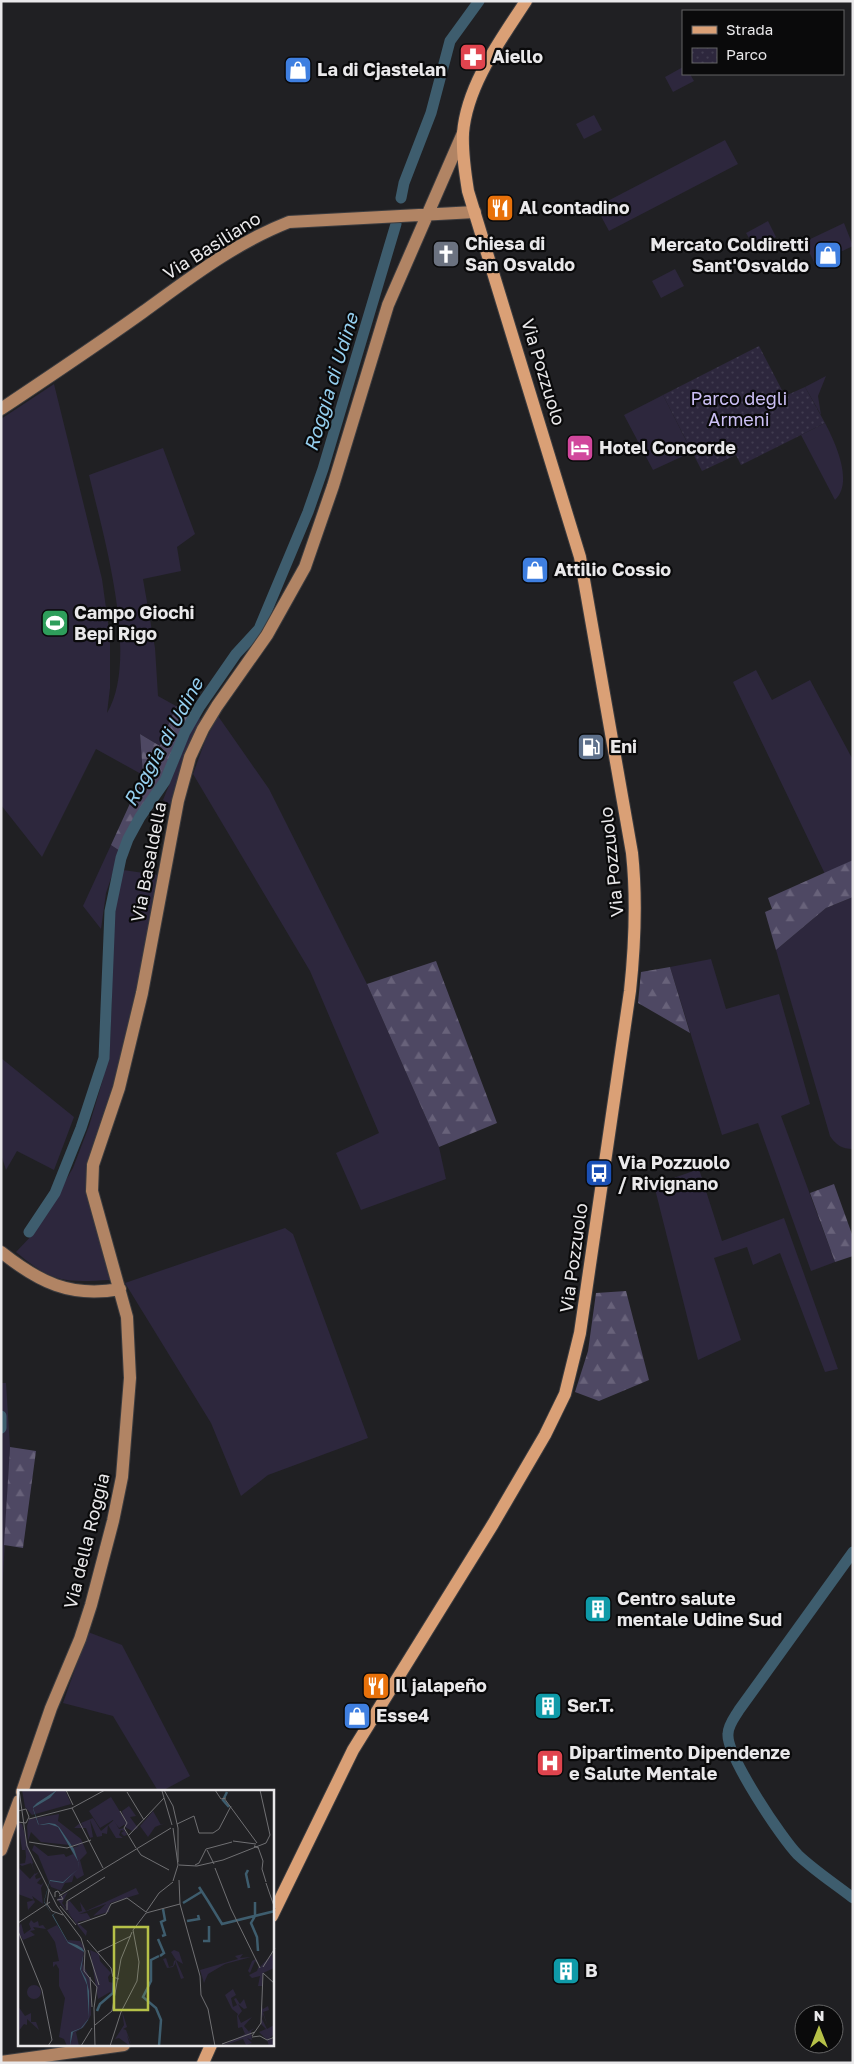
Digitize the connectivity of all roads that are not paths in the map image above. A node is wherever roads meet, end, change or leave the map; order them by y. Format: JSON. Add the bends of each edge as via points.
{"nodes":[{"id":1,"x":526,"y":1,"type":"edge"},
{"id":2,"x":463,"y":133,"type":"junction"},
{"id":3,"x":475,"y":212,"type":"junction"},
{"id":4,"x":427,"y":214,"type":"junction"},
{"id":5,"x":1,"y":409,"type":"edge"},
{"id":6,"x":1,"y":1252,"type":"edge"},
{"id":7,"x":120,"y":1289,"type":"junction"},
{"id":8,"x":23,"y":1790,"type":"edge"},
{"id":9,"x":18,"y":1804,"type":"edge"},
{"id":10,"x":1,"y":1850,"type":"edge"},
{"id":11,"x":274,"y":1912,"type":"edge"},
{"id":12,"x":117,"y":2046,"type":"edge"},
{"id":13,"x":211,"y":2046,"type":"edge"},
{"id":14,"x":1,"y":2062,"type":"edge"},
{"id":15,"x":203,"y":2063,"type":"edge"}],
"edges":[{"from":1,"to":2,"type":"main road","name":"Via Pozzuolo","via":[[483,71]]},
{"from":2,"to":3,"type":"main road","name":"Via Pozzuolo","via":[[464,168]]},
{"from":2,"to":4,"type":"street","name":"Via Pozzuolo"},
{"from":3,"to":4,"type":"street","name":"Via Basiliano"},
{"from":3,"to":11,"type":"main road","name":"Via Pozzuolo","via":[[580,557],[632,853],[636,910],[630,991],[582,1324],[565,1394],[545,1434],[353,1750]]},
{"from":4,"to":5,"type":"street","name":"Via Basiliano","via":[[289,222],[263,232],[193,276]]},
{"from":4,"to":7,"type":"street","name":"Via Basaldella","via":[[388,306],[305,568],[267,635],[216,706],[190,757],[178,801],[140,1003],[119,1088],[91,1173],[92,1191]]},
{"from":6,"to":7,"type":"street","via":[[45,1282],[68,1290]]},
{"from":7,"to":8,"type":"street","name":"Via della Roggia","via":[[127,1317],[130,1378],[122,1476],[114,1520],[80,1639],[51,1708]]},
{"from":9,"to":10,"type":"street"},
{"from":12,"to":14,"type":"street"},
{"from":13,"to":15,"type":"main road"}]}
